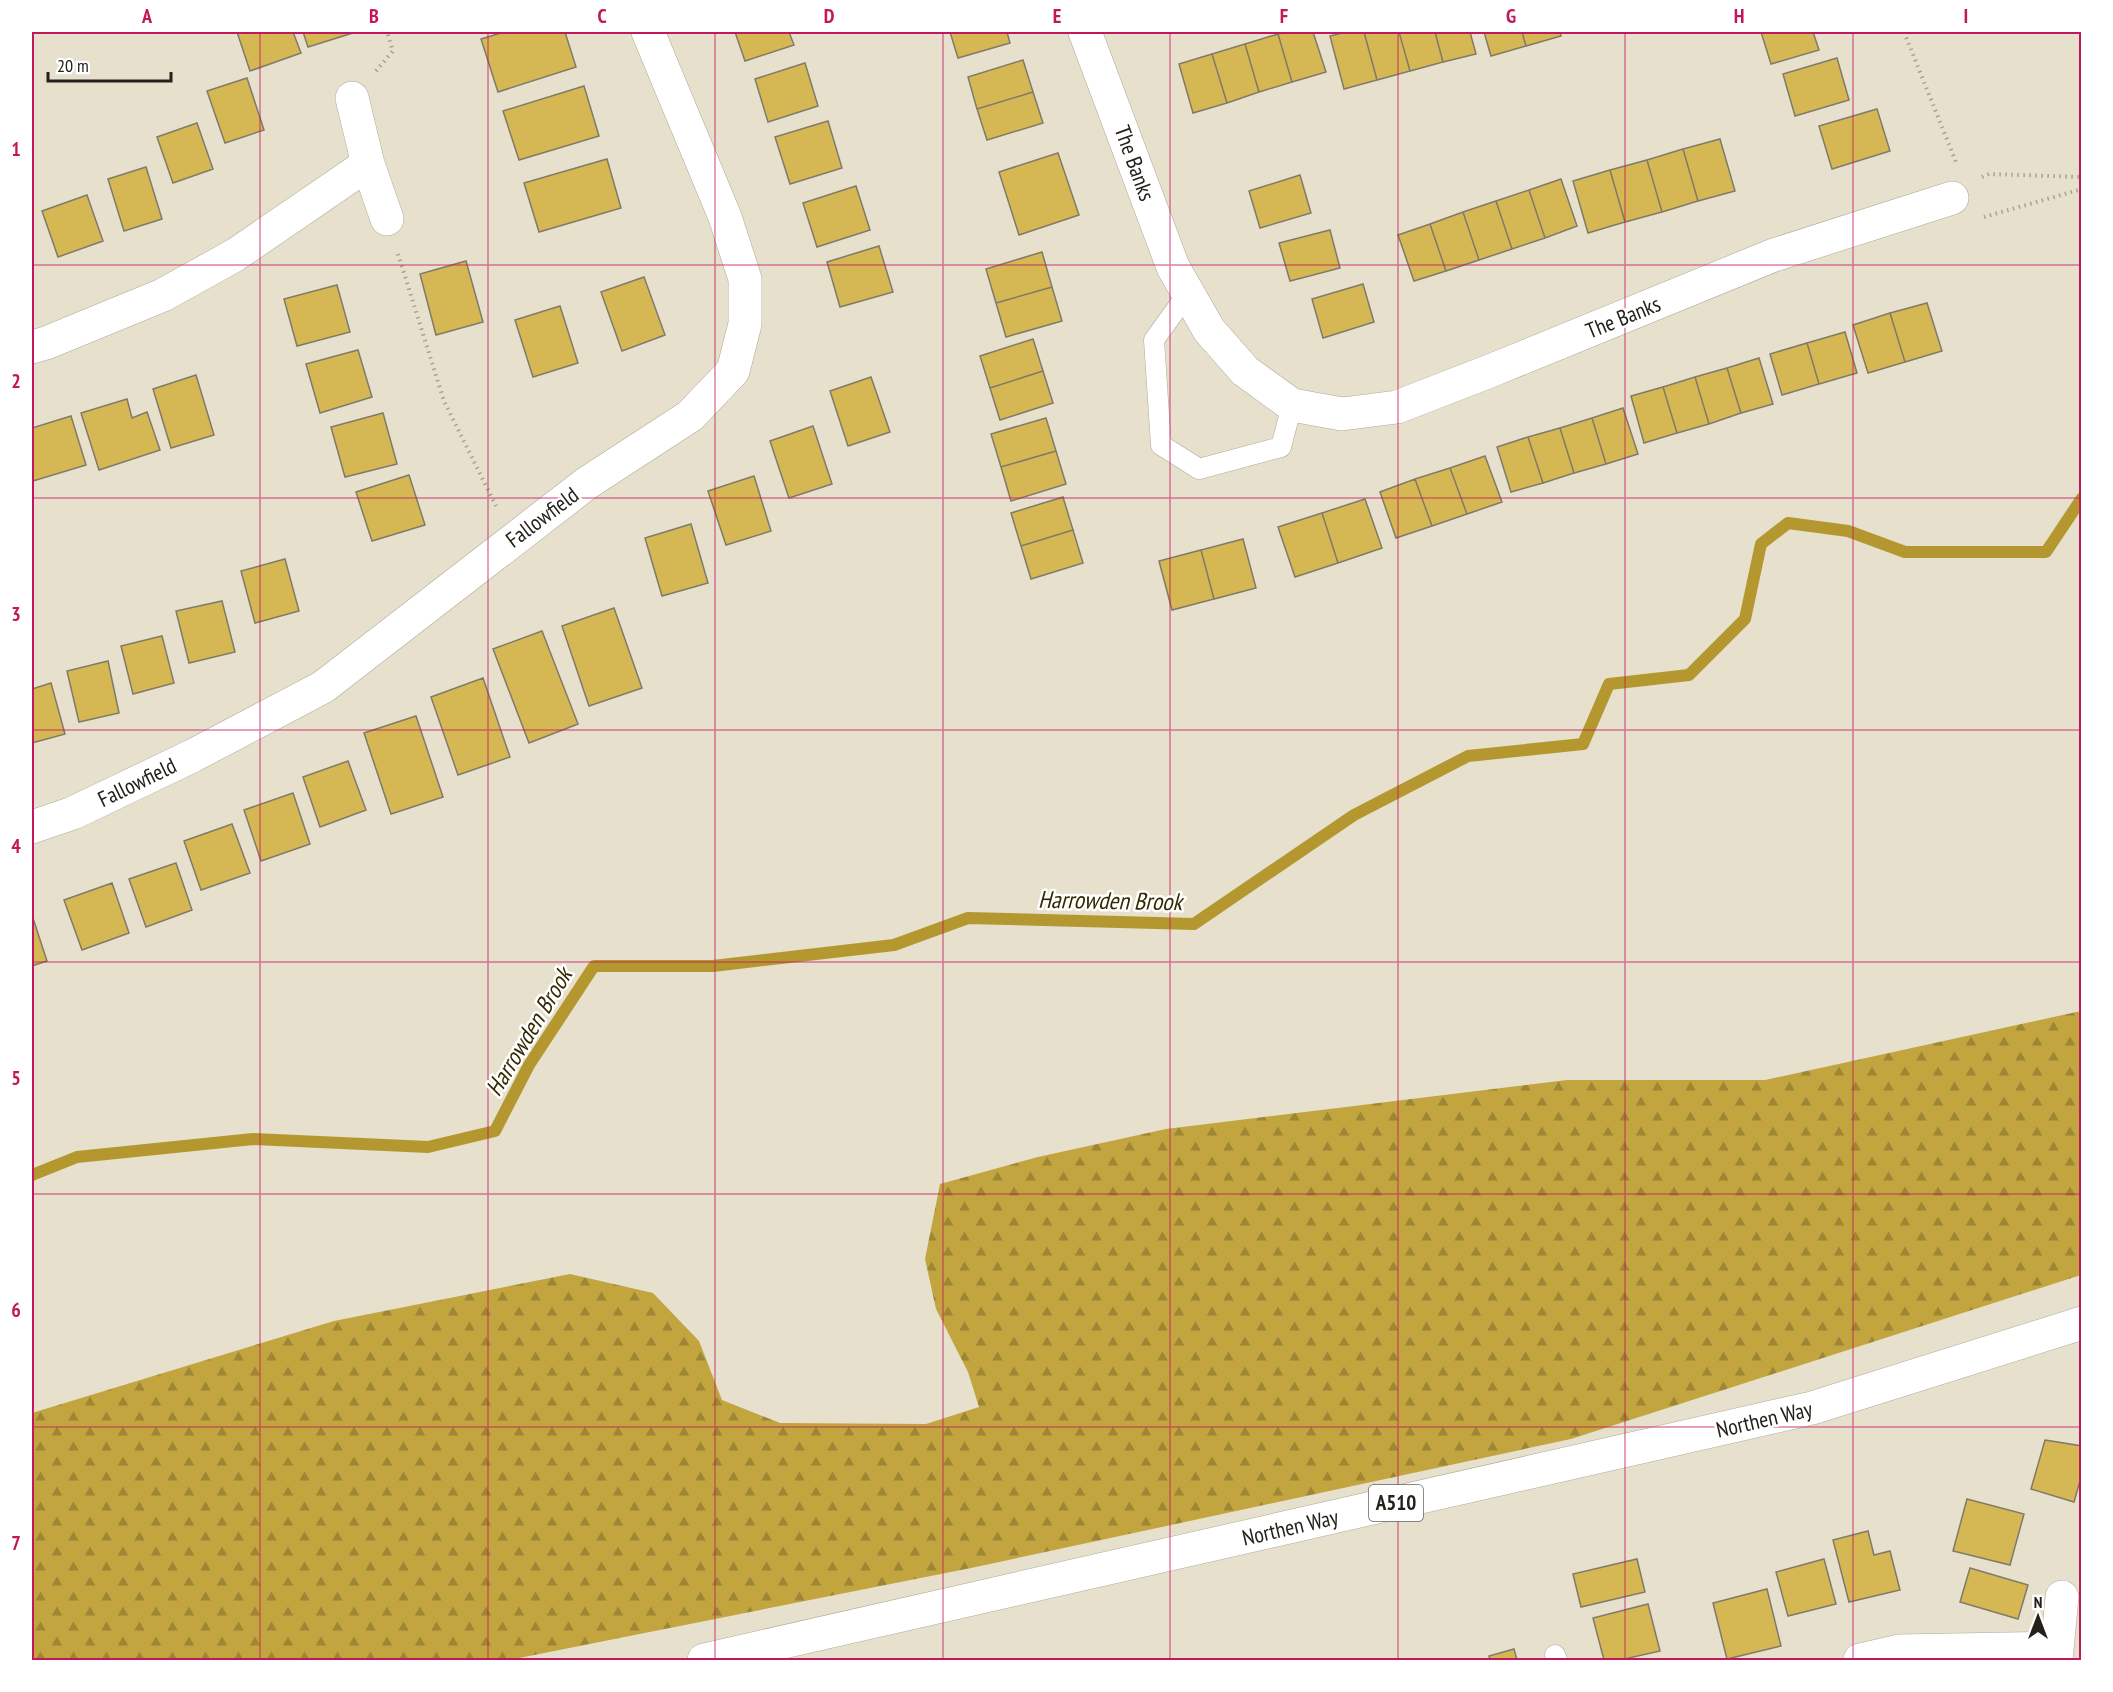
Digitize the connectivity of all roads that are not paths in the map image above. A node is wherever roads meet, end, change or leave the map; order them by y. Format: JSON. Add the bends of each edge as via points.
{"nodes":[{"id":1,"x":648,"y":32,"type":"edge"},
{"id":2,"x":1085,"y":32,"type":"edge"},
{"id":3,"x":352,"y":98,"type":"dead end"},
{"id":4,"x":368,"y":164,"type":"junction"},
{"id":5,"x":1958,"y":191,"type":"road end"},
{"id":6,"x":387,"y":219,"type":"road end"},
{"id":7,"x":1188,"y":293,"type":"junction"},
{"id":8,"x":32,"y":347,"type":"edge"},
{"id":9,"x":1292,"y":405,"type":"junction"},
{"id":10,"x":32,"y":827,"type":"edge"},
{"id":11,"x":2082,"y":1323,"type":"edge"},
{"id":12,"x":2062,"y":1597,"type":"dead end"},
{"id":13,"x":2056,"y":1654,"type":"edge"},
{"id":14,"x":704,"y":1660,"type":"edge"},
{"id":15,"x":1860,"y":1660,"type":"edge"}],
"edges":[{"from":1,"to":10,"type":"street","name":"Fallowfield","via":[[725,217],[744,279],[744,324],[733,371],[690,416],[587,483],[323,687],[73,813]]},
{"from":2,"to":7,"type":"street","name":"The Banks","via":[[1173,267]]},
{"from":3,"to":4,"type":"street"},
{"from":4,"to":6,"type":"street"},
{"from":4,"to":8,"type":"street","via":[[235,255],[163,295]]},
{"from":5,"to":9,"type":"street","name":"The Banks","via":[[1774,255],[1397,407],[1342,414]]},
{"from":7,"to":9,"type":"street","name":"The Banks","via":[[1209,330],[1245,371]]},
{"from":7,"to":9,"type":"lane","via":[[1154,340],[1161,445],[1199,469],[1281,447]]},
{"from":11,"to":14,"type":"street","name":"Northen Way","number":"A510","via":[[1812,1408]]},
{"from":12,"to":13,"type":"street"},
{"from":13,"to":15,"type":"street","via":[[1899,1651]]}]}
